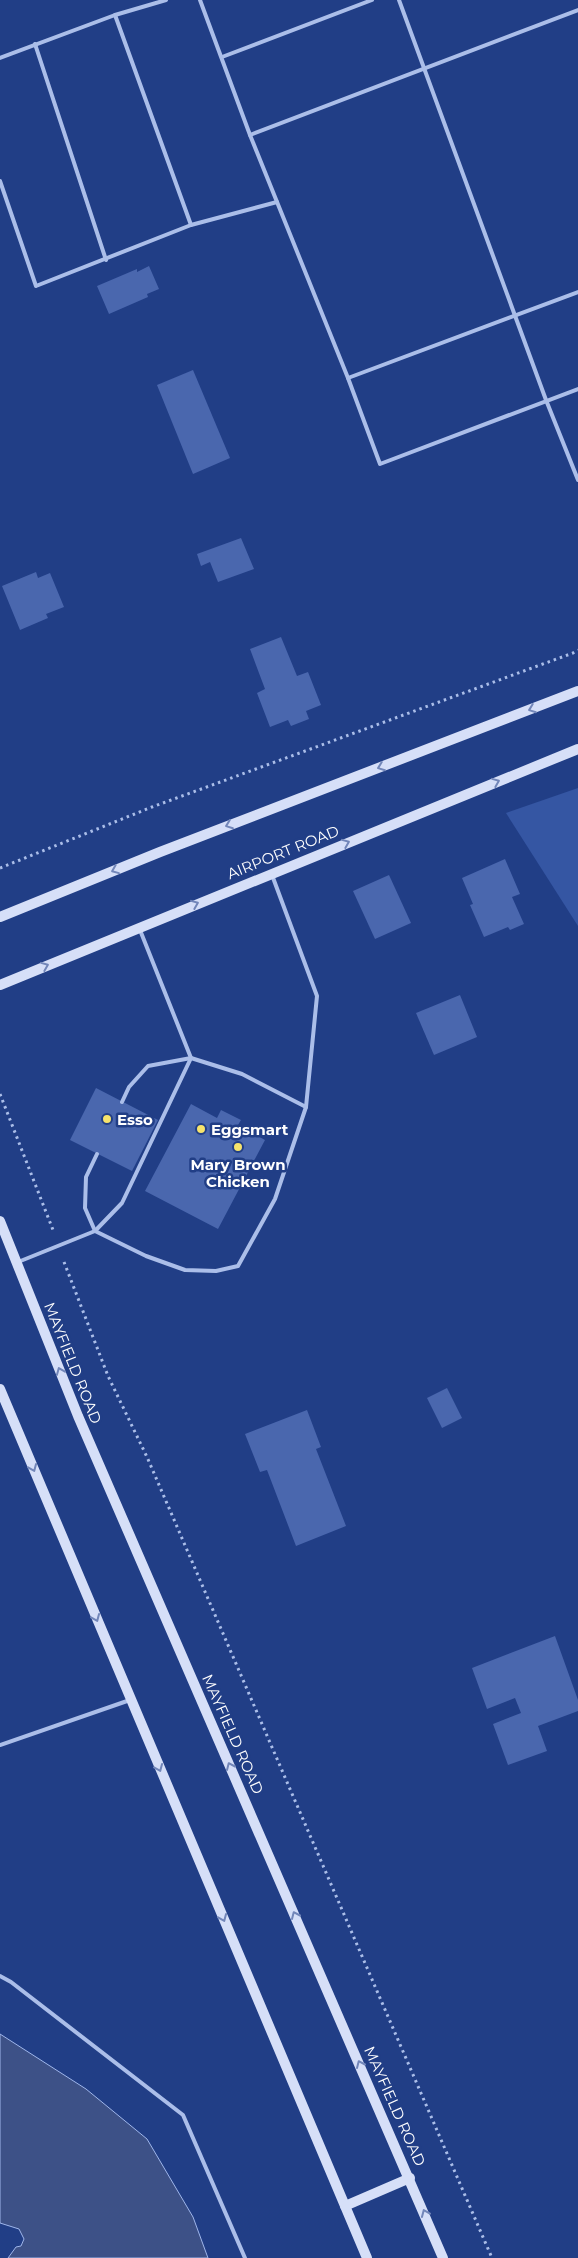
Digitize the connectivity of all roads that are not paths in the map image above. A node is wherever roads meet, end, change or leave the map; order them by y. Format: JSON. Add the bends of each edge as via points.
{"nodes":[{"id":1,"x":166,"y":0,"type":"edge"},
{"id":2,"x":200,"y":0,"type":"edge"},
{"id":3,"x":372,"y":0,"type":"edge"},
{"id":4,"x":399,"y":0,"type":"edge"},
{"id":5,"x":578,"y":10,"type":"edge"},
{"id":6,"x":115,"y":15,"type":"junction"},
{"id":7,"x":35,"y":44,"type":"junction"},
{"id":8,"x":222,"y":57,"type":"junction"},
{"id":9,"x":0,"y":58,"type":"edge"},
{"id":10,"x":424,"y":70,"type":"junction"},
{"id":11,"x":250,"y":135,"type":"junction"},
{"id":12,"x":0,"y":180,"type":"edge"},
{"id":13,"x":277,"y":202,"type":"junction"},
{"id":14,"x":192,"y":225,"type":"junction"},
{"id":15,"x":106,"y":260,"type":"junction"},
{"id":16,"x":578,"y":292,"type":"edge"},
{"id":17,"x":514,"y":315,"type":"junction"},
{"id":18,"x":348,"y":378,"type":"junction"},
{"id":19,"x":578,"y":389,"type":"edge"},
{"id":20,"x":546,"y":400,"type":"junction"},
{"id":21,"x":578,"y":480,"type":"edge"},
{"id":22,"x":578,"y":691,"type":"edge"},
{"id":23,"x":578,"y":749,"type":"edge"},
{"id":24,"x":271,"y":873,"type":"junction"},
{"id":25,"x":0,"y":917,"type":"edge"},
{"id":26,"x":139,"y":927,"type":"junction"},
{"id":27,"x":0,"y":985,"type":"edge"},
{"id":28,"x":191,"y":1058,"type":"junction"},
{"id":29,"x":122,"y":1102,"type":"dead end"},
{"id":30,"x":306,"y":1107,"type":"junction"},
{"id":31,"x":97,"y":1154,"type":"dead end"},
{"id":32,"x":0,"y":1221,"type":"edge"},
{"id":33,"x":96,"y":1230,"type":"junction"},
{"id":34,"x":16,"y":1262,"type":"junction"},
{"id":35,"x":0,"y":1390,"type":"edge"},
{"id":36,"x":130,"y":1700,"type":"junction"},
{"id":37,"x":0,"y":1745,"type":"edge"},
{"id":38,"x":0,"y":1976,"type":"edge"},
{"id":39,"x":410,"y":2178,"type":"junction"},
{"id":40,"x":345,"y":2206,"type":"junction"},
{"id":41,"x":245,"y":2258,"type":"edge"},
{"id":42,"x":367,"y":2258,"type":"edge"},
{"id":43,"x":443,"y":2258,"type":"edge"}],
"edges":[{"from":1,"to":6,"type":"lane"},
{"from":2,"to":8,"type":"lane"},
{"from":3,"to":8,"type":"lane"},
{"from":4,"to":10,"type":"lane"},
{"from":5,"to":10,"type":"lane"},
{"from":6,"to":7,"type":"lane"},
{"from":6,"to":14,"type":"lane"},
{"from":7,"to":9,"type":"lane"},
{"from":7,"to":15,"type":"lane"},
{"from":8,"to":11,"type":"lane"},
{"from":10,"to":11,"type":"lane"},
{"from":10,"to":17,"type":"lane"},
{"from":11,"to":13,"type":"lane"},
{"from":12,"to":15,"type":"lane","via":[[36,286]]},
{"from":13,"to":14,"type":"lane"},
{"from":13,"to":18,"type":"lane"},
{"from":14,"to":15,"type":"lane"},
{"from":16,"to":17,"type":"lane"},
{"from":17,"to":18,"type":"lane"},
{"from":17,"to":20,"type":"lane"},
{"from":18,"to":20,"type":"lane","via":[[380,464]]},
{"from":19,"to":20,"type":"lane"},
{"from":20,"to":21,"type":"lane"},
{"from":22,"to":25,"type":"main road","one_way":true,"via":[[169,848]]},
{"from":24,"to":23,"type":"main road","name":"AIRPORT ROAD","one_way":true},
{"from":26,"to":24,"type":"main road","name":"AIRPORT ROAD","one_way":true},
{"from":24,"to":30,"type":"lane","via":[[317,996]]},
{"from":27,"to":26,"type":"main road","name":"AIRPORT ROAD","one_way":true},
{"from":26,"to":28,"type":"lane"},
{"from":28,"to":29,"type":"lane","via":[[148,1066],[129,1087]]},
{"from":28,"to":30,"type":"lane","via":[[242,1074]]},
{"from":28,"to":33,"type":"lane","via":[[122,1203]]},
{"from":30,"to":33,"type":"lane","via":[[275,1200],[238,1266],[216,1272],[185,1270],[146,1256]]},
{"from":31,"to":33,"type":"lane","via":[[86,1177],[85,1208]]},
{"from":32,"to":34,"type":"main road","name":"MAYFIELD ROAD"},
{"from":33,"to":34,"type":"lane"},
{"from":39,"to":34,"type":"main road","name":"MAYFIELD ROAD","one_way":true,"via":[[82,1426]]},
{"from":35,"to":36,"type":"main road","one_way":true},
{"from":36,"to":37,"type":"lane"},
{"from":36,"to":40,"type":"main road","one_way":true},
{"from":38,"to":41,"type":"lane","via":[[183,2115]]},
{"from":39,"to":40,"type":"main road"},
{"from":43,"to":39,"type":"main road","name":"MAYFIELD ROAD","one_way":true},
{"from":40,"to":42,"type":"main road"}]}
